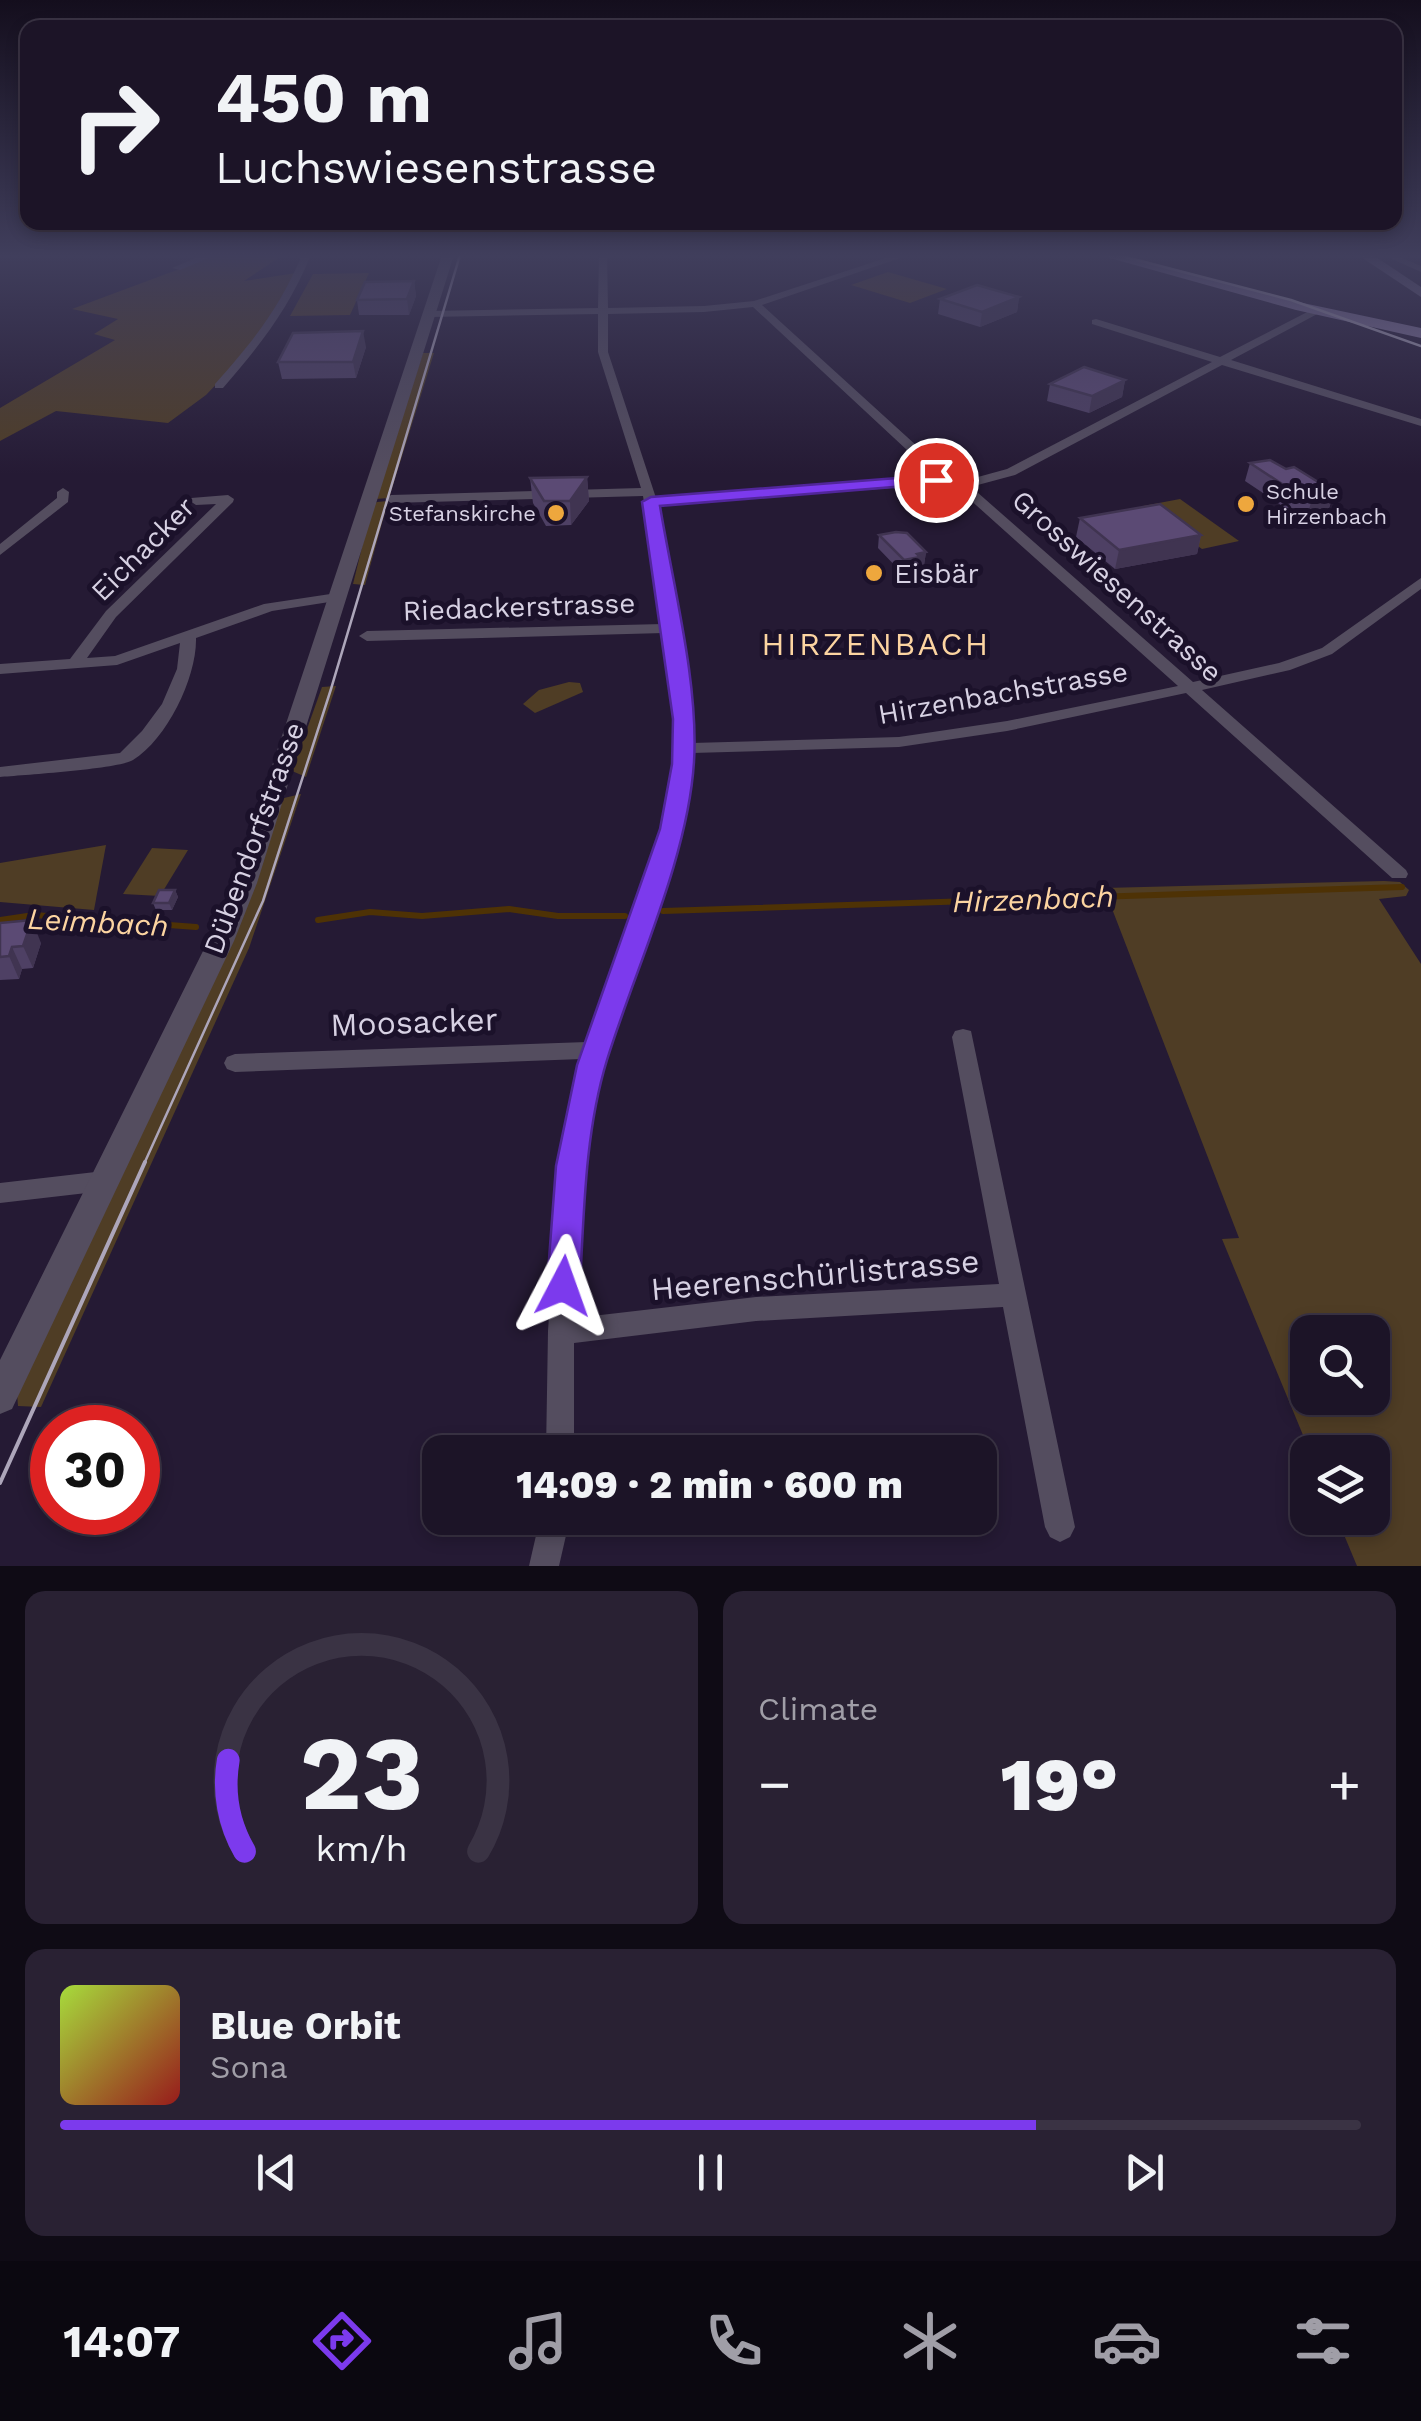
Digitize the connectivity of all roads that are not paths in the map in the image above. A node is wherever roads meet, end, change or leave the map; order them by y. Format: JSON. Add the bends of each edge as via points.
{"nodes":[{"id":1,"x":269,"y":328,"type":"edge"},
{"id":2,"x":425,"y":328,"type":"edge"},
{"id":3,"x":602,"y":328,"type":"edge"},
{"id":4,"x":782,"y":328,"type":"edge"},
{"id":5,"x":1116,"y":328,"type":"edge"},
{"id":6,"x":1284,"y":328,"type":"edge"},
{"id":7,"x":1395,"y":328,"type":"edge"},
{"id":8,"x":1421,"y":334,"type":"edge"},
{"id":9,"x":1224,"y":360,"type":"junction"},
{"id":10,"x":220,"y":386,"type":"dead end"},
{"id":11,"x":1421,"y":423,"type":"edge"},
{"id":12,"x":946,"y":477,"type":"junction"},
{"id":13,"x":967,"y":484,"type":"junction"},
{"id":14,"x":64,"y":492,"type":"dead end"},
{"id":15,"x":650,"y":497,"type":"junction"},
{"id":16,"x":391,"y":499,"type":"dead end"},
{"id":17,"x":196,"y":501,"type":"dead end"},
{"id":18,"x":0,"y":551,"type":"edge"},
{"id":19,"x":1421,"y":582,"type":"edge"},
{"id":20,"x":337,"y":597,"type":"junction"},
{"id":21,"x":672,"y":628,"type":"junction"},
{"id":22,"x":368,"y":636,"type":"dead end"},
{"id":23,"x":188,"y":637,"type":"junction"},
{"id":24,"x":76,"y":663,"type":"junction"},
{"id":25,"x":2,"y":671,"type":"edge"},
{"id":26,"x":1188,"y":687,"type":"junction"},
{"id":27,"x":684,"y":748,"type":"junction"},
{"id":28,"x":0,"y":772,"type":"edge"},
{"id":29,"x":1399,"y":874,"type":"dead end"},
{"id":30,"x":963,"y":1037,"type":"dead end"},
{"id":31,"x":595,"y":1050,"type":"junction"},
{"id":32,"x":235,"y":1062,"type":"dead end"},
{"id":33,"x":104,"y":1181,"type":"junction"},
{"id":34,"x":0,"y":1193,"type":"edge"},
{"id":35,"x":1014,"y":1295,"type":"junction"},
{"id":36,"x":562,"y":1331,"type":"junction"},
{"id":37,"x":0,"y":1396,"type":"edge"},
{"id":38,"x":560,"y":1435,"type":"edge"},
{"id":39,"x":1060,"y":1527,"type":"dead end"},
{"id":40,"x":551,"y":1535,"type":"edge"},
{"id":41,"x":544,"y":1566,"type":"edge"}],
"edges":[{"from":1,"to":10,"type":"street"},
{"from":2,"to":20,"type":"street","name":"Dübendorfstrasse"},
{"from":3,"to":15,"type":"street","via":[[603,352]]},
{"from":4,"to":12,"type":"street"},
{"from":5,"to":9,"type":"street"},
{"from":6,"to":9,"type":"street"},
{"from":7,"to":8,"type":"main road"},
{"from":9,"to":11,"type":"street"},
{"from":9,"to":13,"type":"street","via":[[1010,472]]},
{"from":12,"to":13,"type":"street"},
{"from":12,"to":15,"type":"street"},
{"from":13,"to":26,"type":"street","name":"Grosswiesenstrasse"},
{"from":14,"to":18,"type":"street"},
{"from":15,"to":16,"type":"street"},
{"from":15,"to":21,"type":"street"},
{"from":17,"to":24,"type":"street","name":"Eichacker","via":[[228,499],[111,614]]},
{"from":19,"to":26,"type":"street","name":"Hirzenbachstrasse","via":[[1327,652]]},
{"from":20,"to":23,"type":"street","via":[[269,607]]},
{"from":20,"to":33,"type":"street","name":"Dübendorfstrasse","via":[[245,883]]},
{"from":21,"to":22,"type":"street","name":"Riedackerstrasse"},
{"from":21,"to":27,"type":"street"},
{"from":23,"to":24,"type":"street","via":[[132,656]]},
{"from":23,"to":28,"type":"street","via":[[186,672],[172,700],[125,758]]},
{"from":24,"to":25,"type":"street"},
{"from":26,"to":27,"type":"street","name":"Hirzenbachstrasse","via":[[899,742]]},
{"from":26,"to":29,"type":"street","name":"Grosswiesenstrasse"},
{"from":27,"to":31,"type":"street","via":[[672,829]]},
{"from":30,"to":35,"type":"street","name":"Heerenschürlistrasse"},
{"from":31,"to":32,"type":"street","name":"Moosacker"},
{"from":31,"to":36,"type":"street","via":[[570,1179]]},
{"from":33,"to":34,"type":"street"},
{"from":33,"to":37,"type":"street","name":"Dübendorfstrasse"},
{"from":35,"to":36,"type":"street","name":"Heerenschürlistrasse","via":[[756,1309]]},
{"from":35,"to":39,"type":"street","name":"Heerenschürlistrasse"},
{"from":36,"to":38,"type":"street"},
{"from":40,"to":41,"type":"street"}]}
